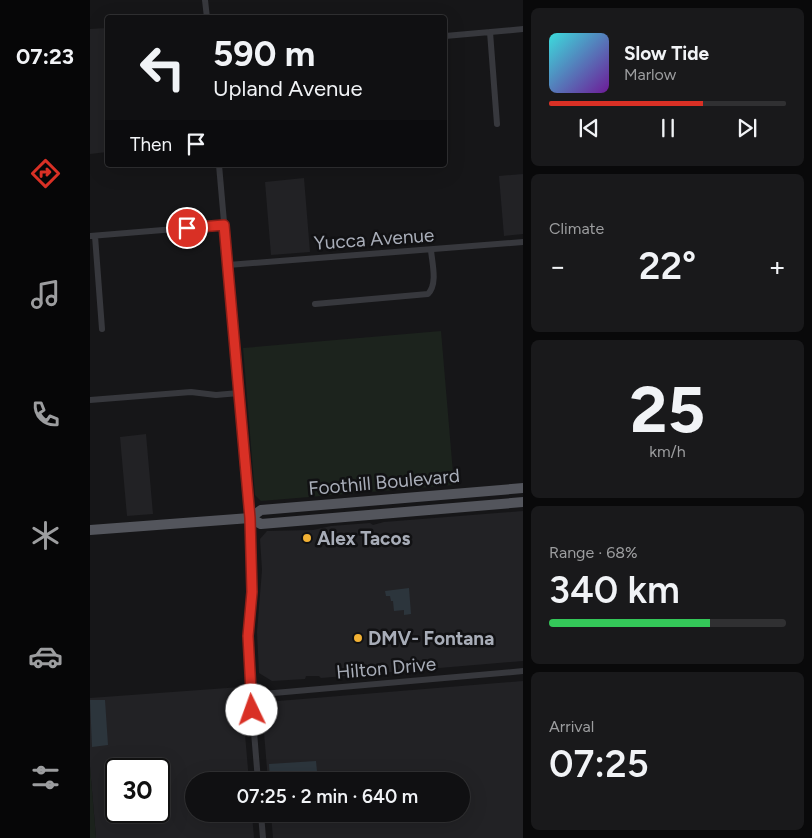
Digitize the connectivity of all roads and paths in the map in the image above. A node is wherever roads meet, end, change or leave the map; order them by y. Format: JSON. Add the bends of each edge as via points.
{"nodes":[{"id":1,"x":205,"y":0,"type":"edge"},
{"id":2,"x":206,"y":15,"type":"edge"},
{"id":3,"x":523,"y":29,"type":"edge"},
{"id":4,"x":490,"y":32,"type":"junction"},
{"id":5,"x":447,"y":36,"type":"edge"},
{"id":6,"x":497,"y":124,"type":"dead end"},
{"id":7,"x":219,"y":167,"type":"edge"},
{"id":8,"x":224,"y":225,"type":"junction"},
{"id":9,"x":92,"y":236,"type":"edge"},
{"id":10,"x":523,"y":242,"type":"edge"},
{"id":11,"x":431,"y":250,"type":"junction"},
{"id":12,"x":228,"y":265,"type":"junction"},
{"id":13,"x":315,"y":304,"type":"dead end"},
{"id":14,"x":102,"y":328,"type":"dead end"},
{"id":15,"x":239,"y":393,"type":"junction"},
{"id":16,"x":90,"y":400,"type":"edge"},
{"id":17,"x":523,"y":488,"type":"edge"},
{"id":18,"x":523,"y":502,"type":"edge"},
{"id":19,"x":250,"y":518,"type":"junction"},
{"id":20,"x":90,"y":530,"type":"edge"},
{"id":21,"x":523,"y":671,"type":"edge"},
{"id":22,"x":251,"y":695,"type":"junction"},
{"id":23,"x":257,"y":772,"type":"edge"},
{"id":24,"x":261,"y":822,"type":"edge"},
{"id":25,"x":262,"y":838,"type":"edge"}],
"edges":[{"from":1,"to":2,"type":"street"},
{"from":3,"to":4,"type":"street"},
{"from":4,"to":5,"type":"street"},
{"from":4,"to":6,"type":"street"},
{"from":7,"to":8,"type":"street"},
{"from":8,"to":9,"type":"street"},
{"from":8,"to":12,"type":"street"},
{"from":9,"to":14,"type":"street"},
{"from":10,"to":11,"type":"street","name":"Yucca Avenue"},
{"from":11,"to":12,"type":"street","name":"Yucca Avenue"},
{"from":11,"to":13,"type":"street","via":[[434,281],[428,294]]},
{"from":12,"to":15,"type":"street"},
{"from":15,"to":16,"type":"street","via":[[191,392]]},
{"from":15,"to":19,"type":"street"},
{"from":17,"to":19,"type":"main road","name":"Foothill Boulevard","via":[[261,510]]},
{"from":18,"to":19,"type":"main road","name":"Foothill Boulevard","via":[[261,524]]},
{"from":19,"to":20,"type":"main road","name":"Foothill Boulevard"},
{"from":19,"to":22,"type":"street","via":[[252,592],[248,636]]},
{"from":21,"to":22,"type":"street","name":"Hilton Drive"},
{"from":22,"to":23,"type":"street"},
{"from":24,"to":25,"type":"street"}]}
